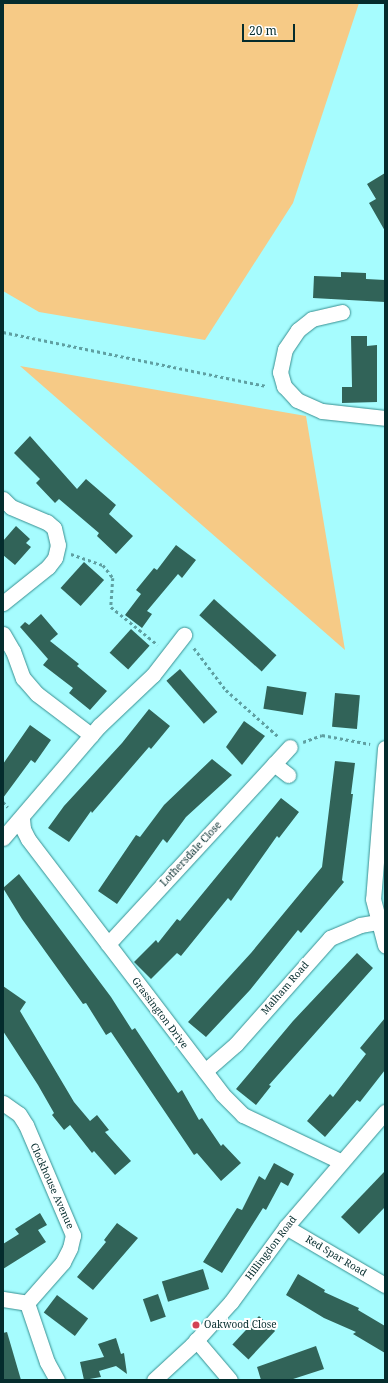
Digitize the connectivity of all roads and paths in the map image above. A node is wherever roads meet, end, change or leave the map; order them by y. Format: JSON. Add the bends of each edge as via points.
{"nodes":[{"id":1,"x":342,"y":312,"type":"dead end"},
{"id":2,"x":3,"y":332,"type":"edge"},
{"id":3,"x":287,"y":390,"type":"junction"},
{"id":4,"x":385,"y":418,"type":"edge"},
{"id":5,"x":3,"y":499,"type":"edge"},
{"id":6,"x":57,"y":549,"type":"junction"},
{"id":7,"x":3,"y":603,"type":"edge"},
{"id":8,"x":3,"y":634,"type":"edge"},
{"id":9,"x":184,"y":635,"type":"joint"},
{"id":10,"x":170,"y":654,"type":"junction"},
{"id":11,"x":91,"y":735,"type":"junction"},
{"id":12,"x":290,"y":747,"type":"junction"},
{"id":13,"x":382,"y":747,"type":"edge"},
{"id":14,"x":274,"y":764,"type":"junction"},
{"id":15,"x":288,"y":775,"type":"dead end"},
{"id":16,"x":22,"y":819,"type":"junction"},
{"id":17,"x":3,"y":838,"type":"edge"},
{"id":18,"x":377,"y":922,"type":"junction"},
{"id":19,"x":108,"y":944,"type":"junction"},
{"id":20,"x":385,"y":945,"type":"edge"},
{"id":21,"x":204,"y":1071,"type":"junction"},
{"id":22,"x":3,"y":1103,"type":"edge"},
{"id":23,"x":385,"y":1112,"type":"edge"},
{"id":24,"x":340,"y":1161,"type":"junction"},
{"id":25,"x":286,"y":1227,"type":"junction"},
{"id":26,"x":385,"y":1285,"type":"edge"},
{"id":27,"x":3,"y":1299,"type":"edge"},
{"id":28,"x":27,"y":1303,"type":"junction"},
{"id":29,"x":196,"y":1340,"type":"junction"},
{"id":30,"x":57,"y":1380,"type":"edge"},
{"id":31,"x":154,"y":1380,"type":"edge"},
{"id":32,"x":230,"y":1380,"type":"edge"}],
"edges":[{"from":1,"to":3,"type":"street","via":[[312,319],[294,336],[285,349],[280,372]]},
{"from":2,"to":3,"type":"path"},
{"from":3,"to":4,"type":"street","via":[[297,400],[322,411]]},
{"from":5,"to":6,"type":"street","via":[[11,507],[47,522],[54,528]]},
{"from":6,"to":7,"type":"street","via":[[55,558],[48,567]]},
{"from":6,"to":10,"type":"path","via":[[103,564],[113,578],[111,607]]},
{"from":8,"to":11,"type":"street","via":[[23,678],[37,694]]},
{"from":9,"to":10,"type":"street"},
{"from":9,"to":12,"type":"path","via":[[226,690]]},
{"from":10,"to":11,"type":"street","via":[[153,675]]},
{"from":11,"to":16,"type":"street"},
{"from":12,"to":13,"type":"path","via":[[322,735]]},
{"from":12,"to":14,"type":"street","name":"Lothersdale Close"},
{"from":13,"to":18,"type":"street","via":[[374,900]]},
{"from":14,"to":15,"type":"street"},
{"from":14,"to":19,"type":"street","name":"Lothersdale Close"},
{"from":16,"to":17,"type":"street"},
{"from":16,"to":19,"type":"street","name":"Grassington Drive","via":[[22,828],[28,839]]},
{"from":18,"to":20,"type":"street"},
{"from":18,"to":21,"type":"street","name":"Malham Road","via":[[360,925],[330,938],[236,1044]]},
{"from":19,"to":21,"type":"street","name":"Grassington Drive"},
{"from":21,"to":24,"type":"street","name":"Grassington Drive","via":[[243,1115]]},
{"from":22,"to":28,"type":"street","name":"Clockhouse Avenue","via":[[19,1114],[26,1125],[73,1235],[63,1262]]},
{"from":23,"to":24,"type":"street","name":"Hillingdon Road"},
{"from":24,"to":25,"type":"street","name":"Hillingdon Road"},
{"from":25,"to":26,"type":"street","name":"Red Spar Road"},
{"from":25,"to":29,"type":"street","name":"Hillingdon Road","via":[[231,1302]]},
{"from":27,"to":28,"type":"street"},
{"from":28,"to":30,"type":"street","via":[[47,1362]]},
{"from":29,"to":31,"type":"street","name":"Hillingdon Road"},
{"from":29,"to":32,"type":"street"}]}
